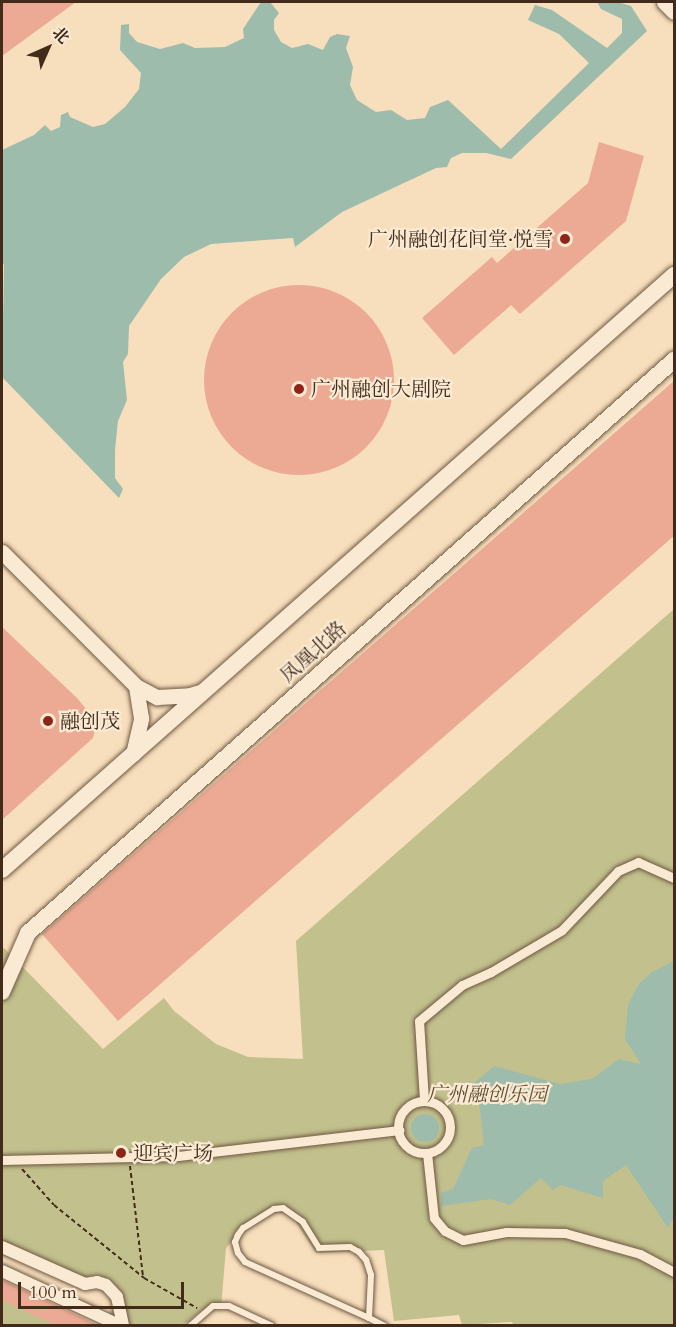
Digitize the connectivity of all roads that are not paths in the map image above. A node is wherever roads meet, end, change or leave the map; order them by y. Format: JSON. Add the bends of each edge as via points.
{"nodes":[{"id":1,"x":664,"y":2,"type":"edge"},
{"id":2,"x":675,"y":12,"type":"edge"},
{"id":3,"x":675,"y":275,"type":"edge"},
{"id":4,"x":675,"y":360,"type":"edge"},
{"id":5,"x":2,"y":552,"type":"edge"},
{"id":6,"x":136,"y":686,"type":"junction"},
{"id":7,"x":203,"y":691,"type":"junction"},
{"id":8,"x":133,"y":754,"type":"junction"},
{"id":9,"x":2,"y":870,"type":"edge"},
{"id":10,"x":675,"y":878,"type":"edge"},
{"id":11,"x":2,"y":992,"type":"edge"},
{"id":12,"x":424,"y":1101,"type":"junction"},
{"id":13,"x":399,"y":1130,"type":"junction"},
{"id":14,"x":427,"y":1153,"type":"junction"},
{"id":15,"x":2,"y":1160,"type":"edge"},
{"id":16,"x":2,"y":1247,"type":"edge"},
{"id":17,"x":2,"y":1271,"type":"edge"},
{"id":18,"x":675,"y":1272,"type":"edge"},
{"id":19,"x":369,"y":1318,"type":"junction"},
{"id":20,"x":122,"y":1326,"type":"edge"},
{"id":21,"x":190,"y":1326,"type":"edge"},
{"id":22,"x":272,"y":1326,"type":"edge"},
{"id":23,"x":385,"y":1326,"type":"edge"}],
"edges":[{"from":1,"to":2,"type":"street"},
{"from":3,"to":7,"type":"main road"},
{"from":4,"to":11,"type":"main road","name":"凤凰北路","via":[[28,933]]},
{"from":5,"to":6,"type":"street"},
{"from":6,"to":7,"type":"street","via":[[157,697]]},
{"from":6,"to":8,"type":"street","via":[[141,718]]},
{"from":7,"to":8,"type":"main road"},
{"from":8,"to":9,"type":"main road"},
{"from":10,"to":12,"type":"street","via":[[639,862],[618,871],[562,930],[462,986],[419,1021]]},
{"from":12,"to":13,"type":"street","via":[[407,1107]]},
{"from":12,"to":14,"type":"street","via":[[442,1108],[450,1126],[444,1144]]},
{"from":13,"to":14,"type":"street","via":[[408,1147]]},
{"from":13,"to":15,"type":"street","via":[[178,1156]]},
{"from":14,"to":18,"type":"street","via":[[434,1218],[445,1232],[463,1240],[506,1232],[566,1233],[640,1254]]},
{"from":16,"to":20,"type":"street","via":[[85,1284],[106,1285],[117,1297]]},
{"from":17,"to":20,"type":"street"},
{"from":19,"to":19,"type":"lane","via":[[371,1275],[359,1252],[350,1247],[319,1248],[303,1222],[283,1208],[274,1209],[238,1234],[235,1242],[245,1262]]},
{"from":19,"to":23,"type":"lane"},
{"from":21,"to":22,"type":"lane","via":[[213,1306],[229,1306]]}]}
